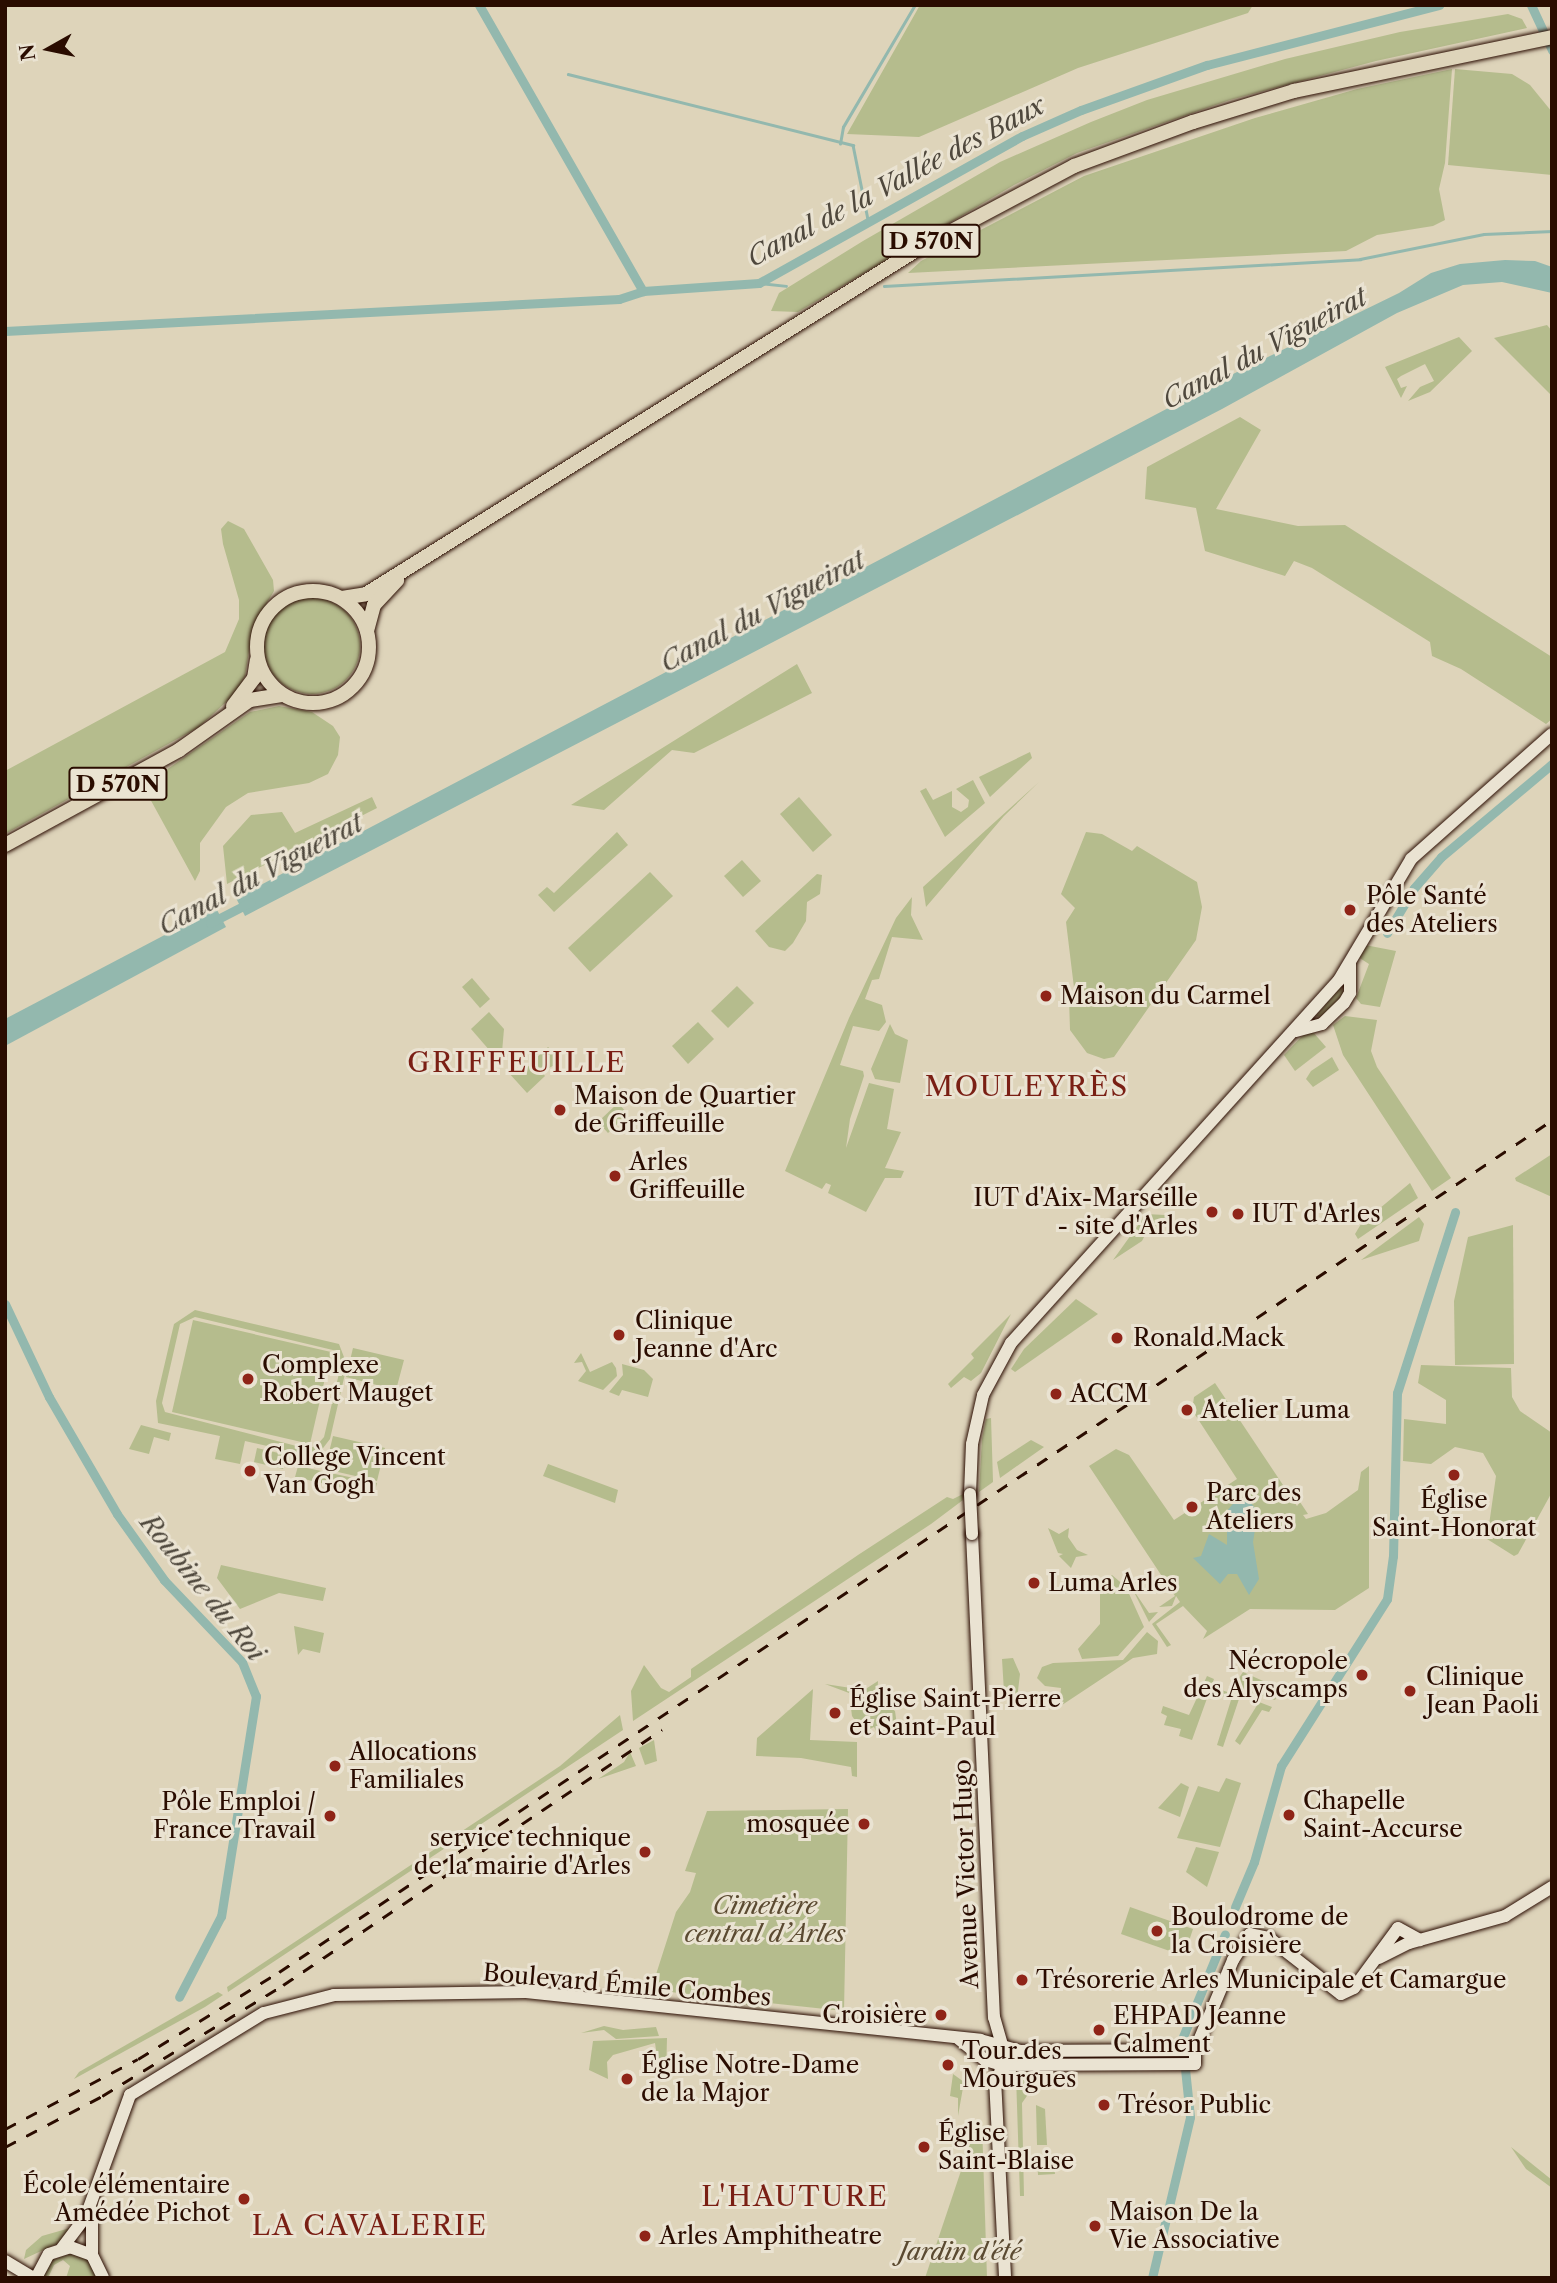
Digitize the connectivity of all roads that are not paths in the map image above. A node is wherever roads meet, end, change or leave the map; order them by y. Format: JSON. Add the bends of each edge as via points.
{"nodes":[{"id":1,"x":1552,"y":37,"type":"edge"},
{"id":2,"x":411,"y":565,"type":"junction"},
{"id":3,"x":342,"y":598,"type":"junction"},
{"id":4,"x":367,"y":631,"type":"junction"},
{"id":5,"x":258,"y":658,"type":"junction"},
{"id":6,"x":282,"y":695,"type":"junction"},
{"id":7,"x":226,"y":716,"type":"junction"},
{"id":8,"x":1552,"y":734,"type":"edge"},
{"id":9,"x":5,"y":845,"type":"edge"},
{"id":10,"x":1344,"y":984,"type":"junction"},
{"id":11,"x":1312,"y":1019,"type":"junction"},
{"id":12,"x":1552,"y":1887,"type":"edge"},
{"id":13,"x":1420,"y":1940,"type":"junction"},
{"id":14,"x":1377,"y":1959,"type":"junction"},
{"id":15,"x":994,"y":2017,"type":"junction"},
{"id":16,"x":978,"y":2046,"type":"junction"},
{"id":17,"x":1002,"y":2046,"type":"junction"},
{"id":18,"x":1186,"y":2057,"type":"junction"},
{"id":19,"x":996,"y":2064,"type":"junction"},
{"id":20,"x":94,"y":2196,"type":"junction"},
{"id":21,"x":62,"y":2248,"type":"junction"},
{"id":22,"x":92,"y":2255,"type":"junction"},
{"id":23,"x":43,"y":2260,"type":"junction"},
{"id":24,"x":9,"y":2262,"type":"edge"},
{"id":25,"x":34,"y":2278,"type":"edge"},
{"id":26,"x":103,"y":2278,"type":"edge"},
{"id":27,"x":1005,"y":2278,"type":"edge"}],
"edges":[{"from":1,"to":2,"type":"main road","number":"D 570N","via":[[1384,69],[1230,110],[1128,144],[1040,182],[918,249]]},
{"from":2,"to":3,"type":"main road","number":"D 570N","via":[[366,594]]},
{"from":2,"to":4,"type":"main road","number":"D 570N","via":[[374,606]]},
{"from":3,"to":4,"type":"main road"},
{"from":3,"to":5,"type":"main road","via":[[308,591],[277,603],[259,630]]},
{"from":4,"to":6,"type":"main road","via":[[365,667],[347,692],[318,704]]},
{"from":5,"to":6,"type":"main road","via":[[267,680]]},
{"from":5,"to":7,"type":"main road","number":"D 570N","via":[[254,678]]},
{"from":6,"to":7,"type":"main road","number":"D 570N","via":[[260,695]]},
{"from":7,"to":9,"type":"main road","number":"D 570N","via":[[179,750]]},
{"from":8,"to":10,"type":"main road","via":[[1411,859],[1350,960]]},
{"from":10,"to":11,"type":"main road"},
{"from":10,"to":11,"type":"main road","via":[[1344,1003],[1325,1022]]},
{"from":11,"to":15,"type":"main road","name":"Avenue Victor Hugo","bridge":true,"via":[[1292,1033],[1012,1343],[983,1395],[972,1444],[970,1494]]},
{"from":12,"to":13,"type":"main road","via":[[1505,1916]]},
{"from":13,"to":14,"type":"main road"},
{"from":13,"to":14,"type":"main road","via":[[1398,1928]]},
{"from":14,"to":18,"type":"main road","via":[[1349,1992],[1337,1993],[1269,1938],[1254,1932],[1233,1960]]},
{"from":15,"to":16,"type":"main road","name":"Avenue Victor Hugo"},
{"from":15,"to":17,"type":"main road","name":"Avenue Victor Hugo"},
{"from":16,"to":17,"type":"main road","name":"Boulevard Émile Combes"},
{"from":16,"to":19,"type":"main road"},
{"from":16,"to":20,"type":"main road","name":"Boulevard Émile Combes","via":[[959,2039],[526,1992],[334,1995],[264,2013],[130,2095],[121,2109]]},
{"from":17,"to":18,"type":"main road","name":"Boulevard Émile Combes"},
{"from":17,"to":19,"type":"main road","name":"Avenue Victor Hugo"},
{"from":18,"to":19,"type":"main road"},
{"from":19,"to":27,"type":"main road","name":"Avenue Victor Hugo"},
{"from":20,"to":21,"type":"main road","name":"Boulevard Émile Combes","via":[[77,2232]]},
{"from":20,"to":22,"type":"main road","name":"Boulevard Émile Combes"},
{"from":21,"to":22,"type":"main road","via":[[78,2248]]},
{"from":21,"to":23,"type":"main road"},
{"from":22,"to":26,"type":"main road"},
{"from":23,"to":24,"type":"main road"},
{"from":23,"to":25,"type":"main road"},
{"from":24,"to":25,"type":"main road"}]}
